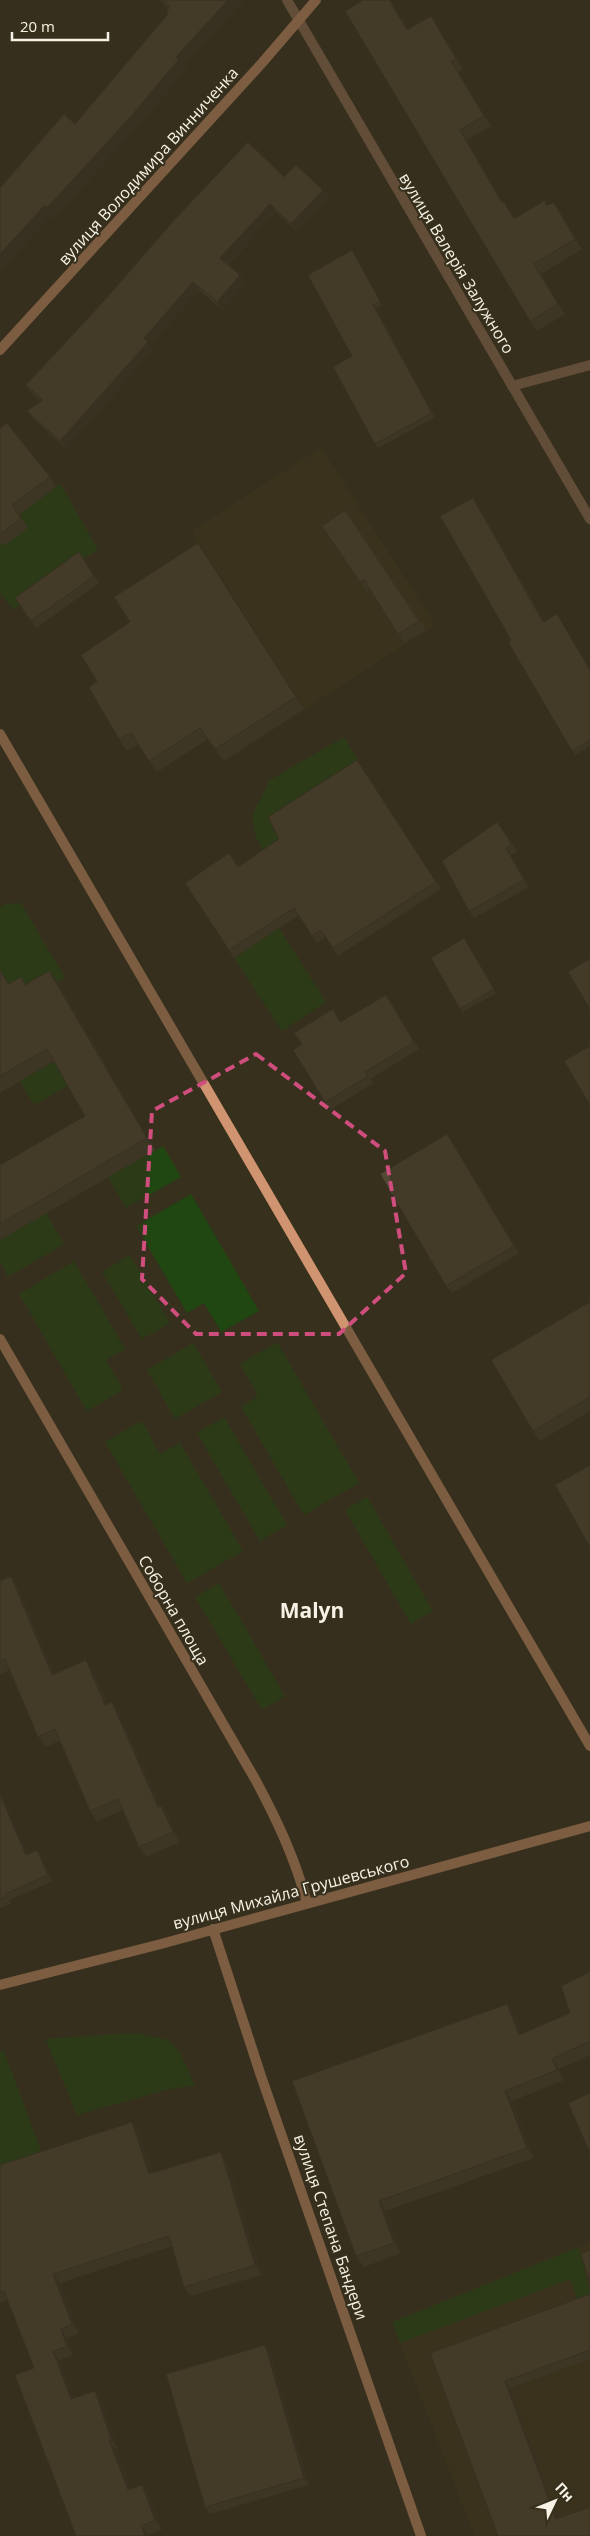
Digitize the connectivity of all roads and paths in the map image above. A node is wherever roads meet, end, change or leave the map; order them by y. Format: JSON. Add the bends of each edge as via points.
{"nodes":[{"id":1,"x":286,"y":0,"type":"edge"},
{"id":2,"x":316,"y":0,"type":"edge"},
{"id":3,"x":298,"y":22,"type":"junction"},
{"id":4,"x":0,"y":350,"type":"edge"},
{"id":5,"x":590,"y":365,"type":"edge"},
{"id":6,"x":512,"y":386,"type":"junction"},
{"id":7,"x":590,"y":519,"type":"edge"},
{"id":8,"x":0,"y":734,"type":"edge"},
{"id":9,"x":0,"y":1339,"type":"edge"},
{"id":10,"x":590,"y":1746,"type":"edge"},
{"id":11,"x":590,"y":1826,"type":"edge"},
{"id":12,"x":307,"y":1903,"type":"junction"},
{"id":13,"x":213,"y":1928,"type":"junction"},
{"id":14,"x":0,"y":1985,"type":"edge"},
{"id":15,"x":421,"y":2536,"type":"edge"}],
"edges":[{"from":1,"to":3,"type":"street","name":"вулиця Валерія Залужного"},
{"from":2,"to":3,"type":"street","name":"вулиця Володимира Винниченка"},
{"from":3,"to":4,"type":"street","name":"вулиця Володимира Винниченка"},
{"from":3,"to":6,"type":"street","name":"вулиця Валерія Залужного"},
{"from":5,"to":6,"type":"street"},
{"from":6,"to":7,"type":"street","name":"вулиця Валерія Залужного"},
{"from":8,"to":10,"type":"street"},
{"from":9,"to":12,"type":"street","name":"Соборна площа","via":[[259,1786],[285,1836]]},
{"from":11,"to":12,"type":"street","name":"вулиця Михайла Грушевського"},
{"from":12,"to":13,"type":"street","name":"вулиця Михайла Грушевського"},
{"from":13,"to":14,"type":"street","name":"вулиця Михайла Грушевського"},
{"from":13,"to":15,"type":"street","name":"вулиця Степана Бандери"}]}
